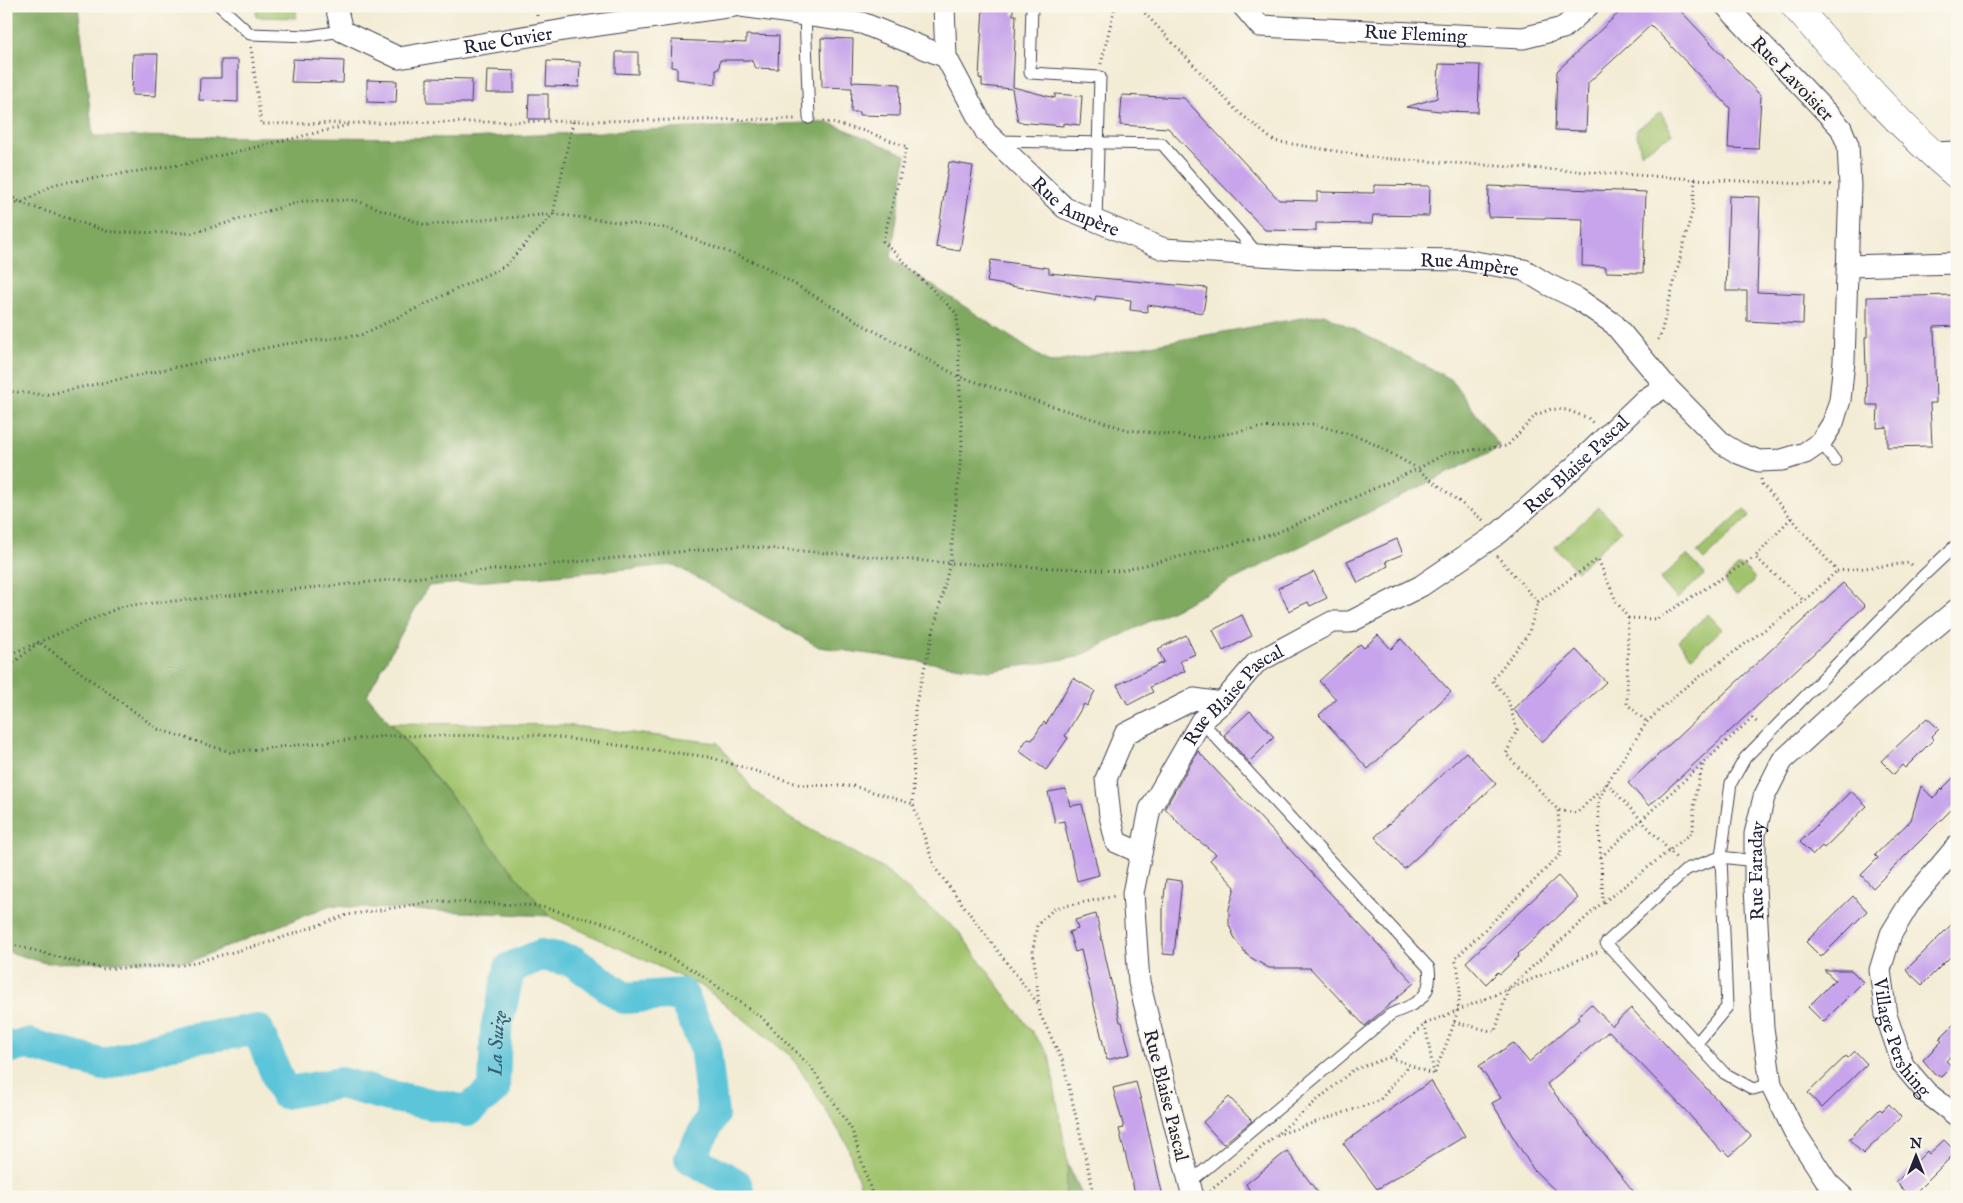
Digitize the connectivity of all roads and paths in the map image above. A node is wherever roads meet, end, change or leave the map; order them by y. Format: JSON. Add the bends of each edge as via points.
{"nodes":[{"id":1,"x":220,"y":6,"type":"edge"},
{"id":2,"x":336,"y":6,"type":"edge"},
{"id":3,"x":734,"y":6,"type":"edge"},
{"id":4,"x":742,"y":6,"type":"edge"},
{"id":5,"x":944,"y":6,"type":"edge"},
{"id":6,"x":1032,"y":6,"type":"edge"},
{"id":7,"x":1115,"y":6,"type":"edge"},
{"id":8,"x":1138,"y":6,"type":"edge"},
{"id":9,"x":1243,"y":6,"type":"edge"},
{"id":10,"x":1588,"y":6,"type":"edge"},
{"id":11,"x":1726,"y":6,"type":"edge"},
{"id":12,"x":1795,"y":6,"type":"edge"},
{"id":13,"x":805,"y":15,"type":"junction"},
{"id":14,"x":342,"y":31,"type":"junction"},
{"id":15,"x":250,"y":34,"type":"junction"},
{"id":16,"x":946,"y":57,"type":"junction"},
{"id":17,"x":1100,"y":77,"type":"junction"},
{"id":18,"x":809,"y":118,"type":"junction"},
{"id":19,"x":573,"y":122,"type":"junction"},
{"id":20,"x":356,"y":124,"type":"junction"},
{"id":21,"x":1841,"y":128,"type":"joint"},
{"id":22,"x":996,"y":141,"type":"junction"},
{"id":23,"x":1098,"y":144,"type":"junction"},
{"id":24,"x":1957,"y":147,"type":"edge"},
{"id":25,"x":1925,"y":148,"type":"junction"},
{"id":26,"x":1957,"y":175,"type":"edge"},
{"id":27,"x":1695,"y":179,"type":"junction"},
{"id":28,"x":1850,"y":186,"type":"junction"},
{"id":29,"x":6,"y":192,"type":"edge"},
{"id":30,"x":6,"y":203,"type":"edge"},
{"id":31,"x":21,"y":203,"type":"junction"},
{"id":32,"x":553,"y":214,"type":"junction"},
{"id":33,"x":1096,"y":221,"type":"junction"},
{"id":34,"x":1259,"y":255,"type":"junction"},
{"id":35,"x":1957,"y":263,"type":"edge"},
{"id":36,"x":1846,"y":266,"type":"junction"},
{"id":37,"x":1640,"y":355,"type":"junction"},
{"id":38,"x":960,"y":377,"type":"junction"},
{"id":39,"x":1666,"y":386,"type":"junction"},
{"id":40,"x":6,"y":391,"type":"edge"},
{"id":41,"x":1606,"y":436,"type":"junction"},
{"id":42,"x":1821,"y":442,"type":"junction"},
{"id":43,"x":1759,"y":461,"type":"junction"},
{"id":44,"x":1835,"y":461,"type":"dead end"},
{"id":45,"x":1417,"y":469,"type":"junction"},
{"id":46,"x":1791,"y":518,"type":"junction"},
{"id":47,"x":1492,"y":538,"type":"junction"},
{"id":48,"x":1957,"y":544,"type":"edge"},
{"id":49,"x":1755,"y":557,"type":"junction"},
{"id":50,"x":950,"y":563,"type":"junction"},
{"id":51,"x":1837,"y":571,"type":"junction"},
{"id":52,"x":1923,"y":576,"type":"junction"},
{"id":53,"x":1804,"y":601,"type":"junction"},
{"id":54,"x":1538,"y":602,"type":"junction"},
{"id":55,"x":1957,"y":609,"type":"edge"},
{"id":56,"x":1628,"y":618,"type":"junction"},
{"id":57,"x":39,"y":642,"type":"junction"},
{"id":58,"x":6,"y":656,"type":"edge"},
{"id":59,"x":6,"y":669,"type":"edge"},
{"id":60,"x":1222,"y":703,"type":"junction"},
{"id":61,"x":1201,"y":721,"type":"junction"},
{"id":62,"x":1647,"y":722,"type":"junction"},
{"id":63,"x":1769,"y":733,"type":"junction"},
{"id":64,"x":1706,"y":760,"type":"junction"},
{"id":65,"x":1607,"y":784,"type":"junction"},
{"id":66,"x":912,"y":804,"type":"junction"},
{"id":67,"x":1558,"y":810,"type":"junction"},
{"id":68,"x":1640,"y":820,"type":"junction"},
{"id":69,"x":1957,"y":846,"type":"edge"},
{"id":70,"x":1670,"y":851,"type":"junction"},
{"id":71,"x":1141,"y":854,"type":"junction"},
{"id":72,"x":1601,"y":857,"type":"junction"},
{"id":73,"x":1721,"y":857,"type":"junction"},
{"id":74,"x":1755,"y":861,"type":"junction"},
{"id":75,"x":1687,"y":869,"type":"junction"},
{"id":76,"x":1133,"y":893,"type":"junction"},
{"id":77,"x":1604,"y":902,"type":"junction"},
{"id":78,"x":6,"y":943,"type":"edge"},
{"id":79,"x":1610,"y":947,"type":"junction"},
{"id":80,"x":1508,"y":990,"type":"junction"},
{"id":81,"x":1039,"y":1005,"type":"junction"},
{"id":82,"x":1459,"y":1010,"type":"junction"},
{"id":83,"x":1454,"y":1022,"type":"junction"},
{"id":84,"x":1425,"y":1024,"type":"junction"},
{"id":85,"x":1697,"y":1043,"type":"junction"},
{"id":86,"x":1390,"y":1057,"type":"junction"},
{"id":87,"x":1409,"y":1065,"type":"junction"},
{"id":88,"x":1434,"y":1075,"type":"junction"},
{"id":89,"x":1771,"y":1084,"type":"junction"},
{"id":90,"x":1957,"y":1116,"type":"edge"},
{"id":91,"x":1276,"y":1136,"type":"junction"},
{"id":92,"x":1195,"y":1192,"type":"edge"},
{"id":93,"x":1830,"y":1192,"type":"edge"},
{"id":94,"x":1095,"y":1195,"type":"edge"},
{"id":95,"x":873,"y":1197,"type":"edge"},
{"id":96,"x":1091,"y":1197,"type":"edge"}],
"edges":[{"from":1,"to":15,"type":"lane"},
{"from":2,"to":14,"type":"street"},
{"from":3,"to":14,"type":"street","name":"Rue Cuvier","via":[[399,58]]},
{"from":4,"to":13,"type":"street"},
{"from":5,"to":16,"type":"street","name":"Rue Ampère"},
{"from":6,"to":17,"type":"lane","via":[[1030,73]]},
{"from":7,"to":17,"type":"path"},
{"from":8,"to":27,"type":"path","via":[[1236,110],[1274,140],[1378,158]]},
{"from":9,"to":10,"type":"street","name":"Rue Fleming","via":[[1260,26],[1523,38],[1563,28]]},
{"from":11,"to":21,"type":"street","name":"Rue Lavoisier"},
{"from":12,"to":25,"type":"street"},
{"from":13,"to":16,"type":"street","via":[[862,23]]},
{"from":13,"to":18,"type":"lane"},
{"from":14,"to":15,"type":"lane","via":[[308,36]]},
{"from":15,"to":20,"type":"path","via":[[262,124]]},
{"from":16,"to":22,"type":"street","name":"Rue Ampère","via":[[986,132]]},
{"from":17,"to":23,"type":"lane"},
{"from":18,"to":19,"type":"path"},
{"from":18,"to":38,"type":"path","via":[[865,131],[907,147],[883,241],[957,314]]},
{"from":19,"to":20,"type":"path"},
{"from":19,"to":32,"type":"path"},
{"from":20,"to":31,"type":"path","via":[[185,164],[55,184]]},
{"from":21,"to":28,"type":"street","name":"Rue Ampère","via":[[1848,145]]},
{"from":22,"to":23,"type":"lane"},
{"from":22,"to":33,"type":"street","name":"Rue Ampère","via":[[1065,208]]},
{"from":23,"to":33,"type":"lane"},
{"from":23,"to":34,"type":"lane","via":[[1162,144]]},
{"from":24,"to":25,"type":"lane"},
{"from":25,"to":26,"type":"street"},
{"from":27,"to":28,"type":"path"},
{"from":27,"to":37,"type":"path","via":[[1692,208],[1660,337]]},
{"from":28,"to":36,"type":"street","name":"Rue Ampère"},
{"from":29,"to":31,"type":"path"},
{"from":30,"to":31,"type":"path"},
{"from":31,"to":32,"type":"path","via":[[109,232],[192,232],[303,201],[354,200],[425,225]]},
{"from":32,"to":38,"type":"path","via":[[666,228],[764,266]]},
{"from":32,"to":40,"type":"path","via":[[505,266],[361,335],[285,344],[45,395]]},
{"from":33,"to":34,"type":"street","name":"Rue Ampère","via":[[1164,249]]},
{"from":34,"to":37,"type":"street","name":"Rue Ampère","via":[[1464,260],[1524,270],[1578,299],[1614,324]]},
{"from":35,"to":36,"type":"street"},
{"from":36,"to":42,"type":"street","name":"Rue Ampère","via":[[1840,400],[1833,423]]},
{"from":37,"to":39,"type":"street","name":"Rue Ampère"},
{"from":38,"to":45,"type":"path","via":[[1128,430],[1203,438],[1258,428],[1313,424],[1363,438]]},
{"from":38,"to":50,"type":"path","via":[[962,444]]},
{"from":39,"to":41,"type":"street","name":"Rue Blaise Pascal","via":[[1644,400]]},
{"from":39,"to":43,"type":"street","name":"Rue Ampère","via":[[1724,444],[1738,454]]},
{"from":41,"to":45,"type":"path","via":[[1588,418],[1567,410],[1551,410],[1536,415],[1507,446],[1447,453]]},
{"from":41,"to":47,"type":"street","name":"Rue Blaise Pascal"},
{"from":42,"to":43,"type":"street","name":"Rue Ampère","via":[[1805,453],[1782,460]]},
{"from":42,"to":44,"type":"lane"},
{"from":43,"to":46,"type":"path","via":[[1762,484]]},
{"from":45,"to":47,"type":"path"},
{"from":45,"to":50,"type":"path","via":[[1274,534],[1120,571]]},
{"from":46,"to":49,"type":"path"},
{"from":46,"to":51,"type":"path"},
{"from":47,"to":54,"type":"path"},
{"from":47,"to":60,"type":"street","name":"Rue Blaise Pascal","via":[[1422,586],[1350,622],[1332,622],[1256,663]]},
{"from":48,"to":52,"type":"lane"},
{"from":49,"to":53,"type":"path"},
{"from":49,"to":56,"type":"path","via":[[1657,619]]},
{"from":50,"to":57,"type":"path","via":[[740,546],[123,606]]},
{"from":50,"to":66,"type":"path","via":[[915,707]]},
{"from":51,"to":52,"type":"path","via":[[1910,563]]},
{"from":51,"to":53,"type":"path"},
{"from":52,"to":63,"type":"lane"},
{"from":53,"to":62,"type":"path","via":[[1679,692]]},
{"from":54,"to":56,"type":"path","via":[[1598,559],[1616,601]]},
{"from":54,"to":67,"type":"path","via":[[1528,635],[1492,680],[1507,697],[1517,730],[1506,754]]},
{"from":55,"to":74,"type":"street","name":"Rue Faraday","via":[[1782,760],[1764,797],[1755,834]]},
{"from":56,"to":62,"type":"path","via":[[1627,704]]},
{"from":57,"to":58,"type":"path"},
{"from":57,"to":59,"type":"path"},
{"from":57,"to":66,"type":"path","via":[[158,729],[230,752],[386,736],[539,735],[709,757],[800,785],[853,786]]},
{"from":60,"to":61,"type":"street","name":"Rue Blaise Pascal"},
{"from":60,"to":71,"type":"street","via":[[1194,699],[1125,734],[1106,779],[1110,816],[1116,842]]},
{"from":61,"to":71,"type":"street","name":"Rue Blaise Pascal","via":[[1150,809]]},
{"from":61,"to":92,"type":"lane","via":[[1429,968],[1431,980],[1424,996],[1391,1014]]},
{"from":62,"to":65,"type":"path"},
{"from":63,"to":64,"type":"path","via":[[1752,718]]},
{"from":63,"to":73,"type":"lane","via":[[1745,758],[1731,783]]},
{"from":64,"to":68,"type":"path"},
{"from":64,"to":70,"type":"path","via":[[1692,808],[1693,832]]},
{"from":65,"to":67,"type":"path","via":[[1578,812]]},
{"from":65,"to":68,"type":"path"},
{"from":65,"to":72,"type":"path","via":[[1598,802]]},
{"from":66,"to":81,"type":"path","via":[[936,868]]},
{"from":67,"to":82,"type":"path","via":[[1561,854],[1455,959],[1459,973]]},
{"from":68,"to":70,"type":"path"},
{"from":68,"to":72,"type":"path"},
{"from":69,"to":90,"type":"street","name":"Village Pershing","via":[[1911,900],[1891,934],[1880,970],[1886,1015],[1903,1065],[1927,1093]]},
{"from":70,"to":75,"type":"path"},
{"from":70,"to":77,"type":"path"},
{"from":71,"to":76,"type":"street","name":"Rue Blaise Pascal"},
{"from":72,"to":77,"type":"path"},
{"from":73,"to":74,"type":"lane"},
{"from":73,"to":75,"type":"lane"},
{"from":73,"to":85,"type":"lane","via":[[1726,1008]]},
{"from":74,"to":89,"type":"street","name":"Rue Faraday","via":[[1763,1028]]},
{"from":75,"to":79,"type":"lane","via":[[1606,943]]},
{"from":76,"to":81,"type":"path","via":[[1055,908],[1037,925],[1033,950]]},
{"from":76,"to":92,"type":"street","name":"Rue Blaise Pascal","via":[[1139,982]]},
{"from":77,"to":80,"type":"path"},
{"from":78,"to":95,"type":"path","via":[[103,969],[184,965],[267,943],[348,915],[439,900],[538,906],[611,925],[695,971],[761,1017],[811,1067],[852,1130]]},
{"from":79,"to":80,"type":"path"},
{"from":79,"to":85,"type":"lane"},
{"from":80,"to":82,"type":"path"},
{"from":80,"to":83,"type":"path","via":[[1495,1032]]},
{"from":81,"to":94,"type":"path","via":[[1040,1014],[1063,1062]]},
{"from":82,"to":83,"type":"path"},
{"from":82,"to":84,"type":"path"},
{"from":83,"to":88,"type":"path"},
{"from":84,"to":86,"type":"path"},
{"from":84,"to":88,"type":"path"},
{"from":85,"to":89,"type":"lane","via":[[1724,1073],[1753,1089]]},
{"from":86,"to":87,"type":"path"},
{"from":86,"to":91,"type":"path","via":[[1353,1070]]},
{"from":87,"to":88,"type":"path"},
{"from":87,"to":91,"type":"path","via":[[1379,1101]]},
{"from":89,"to":93,"type":"street","name":"Rue Faraday"},
{"from":91,"to":92,"type":"path"},
{"from":94,"to":96,"type":"path"}]}
